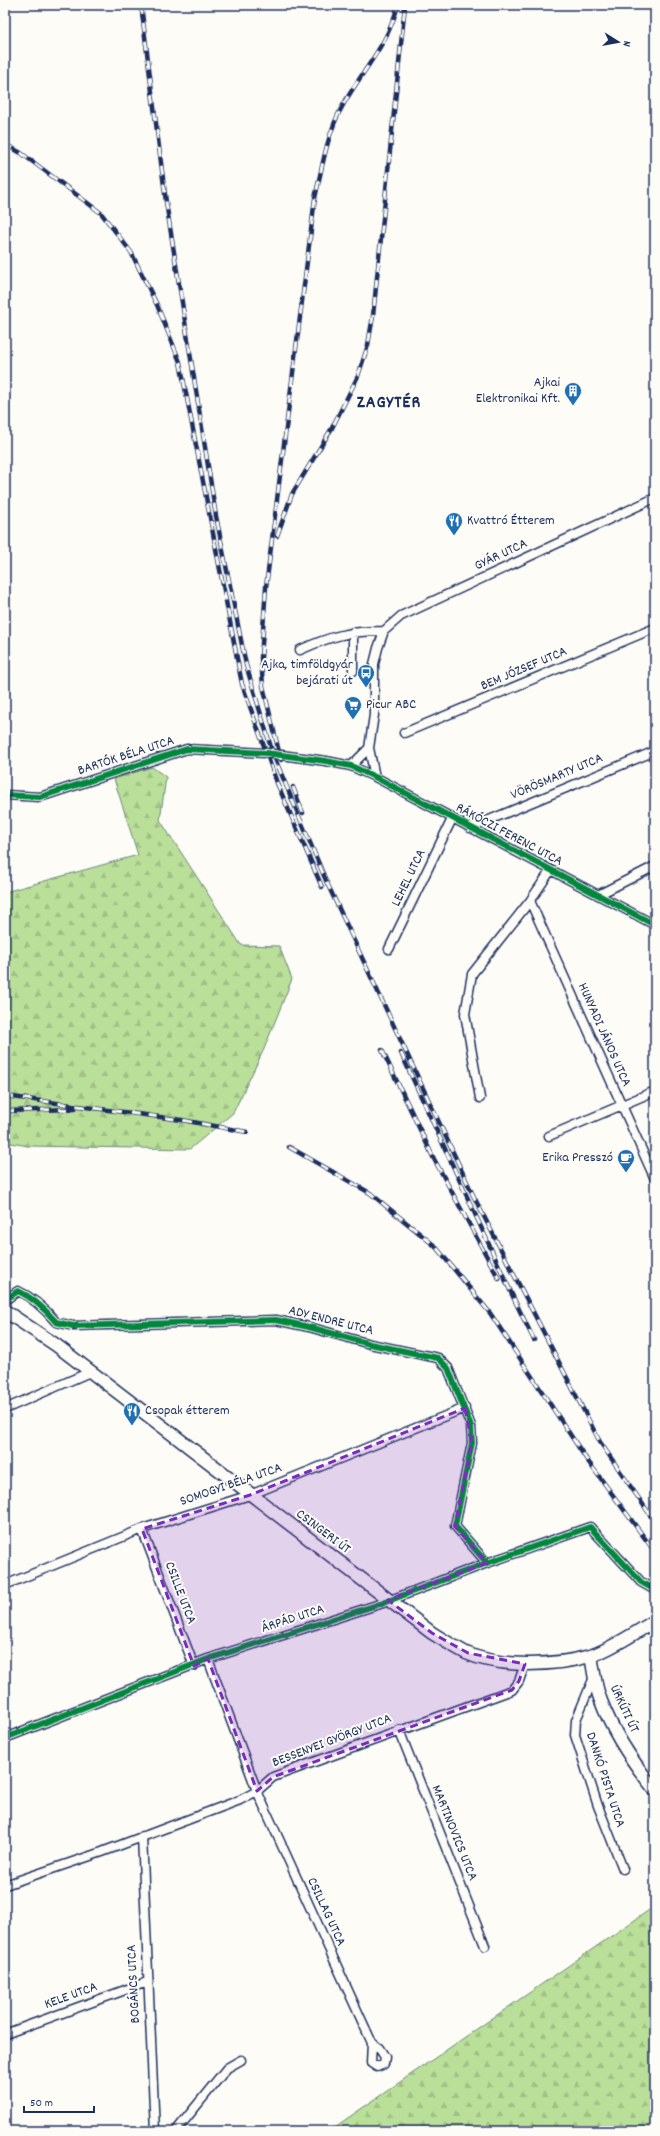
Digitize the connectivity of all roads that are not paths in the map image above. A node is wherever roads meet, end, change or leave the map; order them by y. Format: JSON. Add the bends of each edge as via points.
{"nodes":[{"id":1,"x":655,"y":498,"type":"edge"},
{"id":2,"x":655,"y":628,"type":"edge"},
{"id":3,"x":353,"y":632,"type":"junction"},
{"id":4,"x":384,"y":632,"type":"junction"},
{"id":5,"x":300,"y":650,"type":"dead end"},
{"id":6,"x":353,"y":671,"type":"dead end"},
{"id":7,"x":404,"y":733,"type":"dead end"},
{"id":8,"x":369,"y":748,"type":"junction"},
{"id":9,"x":655,"y":751,"type":"edge"},
{"id":10,"x":351,"y":766,"type":"junction"},
{"id":11,"x":374,"y":777,"type":"junction"},
{"id":12,"x":5,"y":794,"type":"edge"},
{"id":13,"x":452,"y":819,"type":"junction"},
{"id":14,"x":470,"y":828,"type":"junction"},
{"id":15,"x":655,"y":866,"type":"edge"},
{"id":16,"x":551,"y":870,"type":"junction"},
{"id":17,"x":598,"y":895,"type":"junction"},
{"id":18,"x":530,"y":901,"type":"junction"},
{"id":19,"x":655,"y":925,"type":"edge"},
{"id":20,"x":388,"y":949,"type":"dead end"},
{"id":21,"x":655,"y":1091,"type":"edge"},
{"id":22,"x":480,"y":1098,"type":"dead end"},
{"id":23,"x":622,"y":1105,"type":"junction"},
{"id":24,"x":549,"y":1136,"type":"dead end"},
{"id":25,"x":655,"y":1179,"type":"edge"},
{"id":26,"x":5,"y":1300,"type":"edge"},
{"id":27,"x":5,"y":1311,"type":"edge"},
{"id":28,"x":90,"y":1372,"type":"junction"},
{"id":29,"x":465,"y":1408,"type":"junction"},
{"id":30,"x":5,"y":1409,"type":"edge"},
{"id":31,"x":250,"y":1495,"type":"junction"},
{"id":32,"x":142,"y":1529,"type":"junction"},
{"id":33,"x":487,"y":1563,"type":"junction"},
{"id":34,"x":5,"y":1585,"type":"edge"},
{"id":35,"x":655,"y":1590,"type":"edge"},
{"id":36,"x":388,"y":1600,"type":"junction"},
{"id":37,"x":655,"y":1621,"type":"edge"},
{"id":38,"x":591,"y":1656,"type":"junction"},
{"id":39,"x":208,"y":1659,"type":"junction"},
{"id":40,"x":525,"y":1664,"type":"junction"},
{"id":41,"x":194,"y":1666,"type":"junction"},
{"id":42,"x":595,"y":1676,"type":"junction"},
{"id":43,"x":399,"y":1730,"type":"junction"},
{"id":44,"x":5,"y":1738,"type":"edge"},
{"id":45,"x":655,"y":1790,"type":"edge"},
{"id":46,"x":257,"y":1791,"type":"junction"},
{"id":47,"x":142,"y":1836,"type":"junction"},
{"id":48,"x":623,"y":1869,"type":"dead end"},
{"id":49,"x":5,"y":1885,"type":"edge"},
{"id":50,"x":485,"y":1946,"type":"dead end"},
{"id":51,"x":147,"y":1982,"type":"junction"},
{"id":52,"x":5,"y":2034,"type":"edge"},
{"id":53,"x":372,"y":2043,"type":"dead end"},
{"id":54,"x":242,"y":2060,"type":"dead end"},
{"id":55,"x":155,"y":2131,"type":"edge"},
{"id":56,"x":176,"y":2131,"type":"edge"}],
"edges":[{"from":1,"to":4,"type":"street","name":"GYÁR UTCA","via":[[401,616]]},
{"from":2,"to":7,"type":"street","name":"BEM JÓZSEF UTCA"},
{"from":3,"to":4,"type":"street"},
{"from":3,"to":5,"type":"street","via":[[329,637]]},
{"from":3,"to":6,"type":"street"},
{"from":4,"to":8,"type":"street","name":"GYÁR UTCA","via":[[374,664],[374,715]]},
{"from":8,"to":10,"type":"street"},
{"from":8,"to":11,"type":"street","name":"GYÁR UTCA"},
{"from":9,"to":14,"type":"street","name":"VÖRÖSMARTY UTCA"},
{"from":10,"to":11,"type":"street","name":"RÁKÓCZI FERENC UTCA"},
{"from":10,"to":12,"type":"street","name":"BARTÓK BÉLA UTCA","via":[[279,754],[187,749],[40,797]]},
{"from":11,"to":13,"type":"street","name":"RÁKÓCZI FERENC UTCA"},
{"from":13,"to":14,"type":"street","name":"RÁKÓCZI FERENC UTCA"},
{"from":13,"to":20,"type":"street","name":"LEHEL UTCA"},
{"from":14,"to":16,"type":"street","name":"RÁKÓCZI FERENC UTCA"},
{"from":15,"to":17,"type":"street"},
{"from":16,"to":17,"type":"street","name":"RÁKÓCZI FERENC UTCA"},
{"from":16,"to":18,"type":"street"},
{"from":17,"to":19,"type":"street","name":"RÁKÓCZI FERENC UTCA"},
{"from":18,"to":22,"type":"street","via":[[472,974],[465,1014]]},
{"from":18,"to":23,"type":"street","name":"HUNYADI JÁNOS UTCA"},
{"from":21,"to":23,"type":"street"},
{"from":23,"to":24,"type":"street"},
{"from":23,"to":25,"type":"street","name":"HUNYADI JÁNOS UTCA"},
{"from":26,"to":29,"type":"street","name":"ADY ENDRE UTCA","via":[[18,1291],[42,1306],[56,1322],[73,1326],[276,1320],[309,1327],[370,1344],[438,1358],[448,1368]]},
{"from":27,"to":28,"type":"main road","name":"CSINGERI ÚT","via":[[56,1345]]},
{"from":28,"to":30,"type":"street"},
{"from":28,"to":31,"type":"main road","name":"CSINGERI ÚT"},
{"from":29,"to":31,"type":"street","name":"SOMOGYI BÉLA UTCA"},
{"from":29,"to":33,"type":"street","name":"ADY ENDRE UTCA","via":[[471,1426],[472,1443],[455,1526]]},
{"from":31,"to":32,"type":"street","name":"SOMOGYI BÉLA UTCA"},
{"from":31,"to":36,"type":"main road","name":"CSINGERI ÚT"},
{"from":32,"to":34,"type":"street","name":"SOMOGYI BÉLA UTCA"},
{"from":32,"to":41,"type":"street","name":"CSILLE UTCA"},
{"from":33,"to":35,"type":"street","name":"ÁRPÁD UTCA","via":[[590,1527],[640,1582]]},
{"from":33,"to":36,"type":"street","name":"ÁRPÁD UTCA"},
{"from":36,"to":39,"type":"street","name":"ÁRPÁD UTCA"},
{"from":36,"to":40,"type":"main road","name":"CSINGERI ÚT","via":[[432,1633],[468,1653]]},
{"from":37,"to":38,"type":"main road","name":"CSINGERI ÚT"},
{"from":38,"to":40,"type":"main road","name":"CSINGERI ÚT"},
{"from":38,"to":42,"type":"main road","name":"ÚRKÚTI ÚT"},
{"from":39,"to":41,"type":"street","name":"ÁRPÁD UTCA"},
{"from":39,"to":46,"type":"street"},
{"from":40,"to":43,"type":"street","name":"BESSENYEI GYÖRGY UTCA","via":[[519,1681],[512,1690]]},
{"from":41,"to":44,"type":"street","name":"ÁRPÁD UTCA"},
{"from":42,"to":45,"type":"main road","name":"ÚRKÚTI ÚT","via":[[600,1700],[613,1728]]},
{"from":42,"to":48,"type":"street","name":"DANKÓ PISTA UTCA","via":[[576,1720],[575,1735],[598,1806]]},
{"from":43,"to":46,"type":"street","name":"BESSENYEI GYÖRGY UTCA","via":[[273,1777]]},
{"from":43,"to":50,"type":"street","name":"MARTINOVICS UTCA"},
{"from":46,"to":47,"type":"street","name":"BESSENYEI GYÖRGY UTCA","via":[[240,1800]]},
{"from":46,"to":53,"type":"street","name":"CSILLAG UTCA"},
{"from":47,"to":49,"type":"street","name":"BESSENYEI GYÖRGY UTCA"},
{"from":47,"to":51,"type":"street","name":"BOGÁNCS UTCA"},
{"from":51,"to":52,"type":"street","name":"KELE UTCA"},
{"from":51,"to":55,"type":"street","name":"BOGÁNCS UTCA"},
{"from":54,"to":56,"type":"street","via":[[227,2068]]}]}
